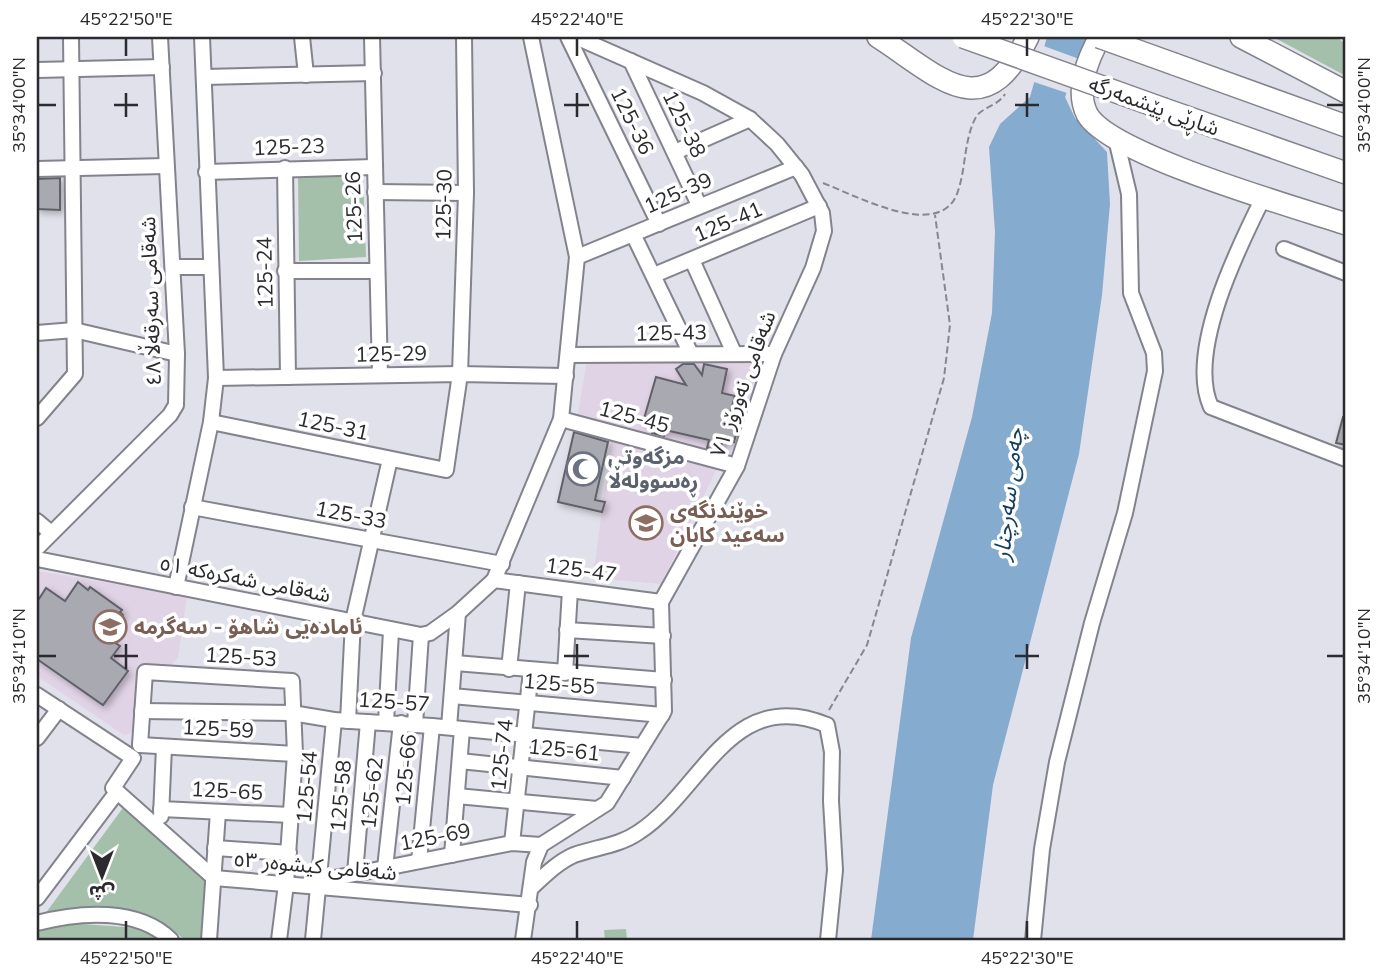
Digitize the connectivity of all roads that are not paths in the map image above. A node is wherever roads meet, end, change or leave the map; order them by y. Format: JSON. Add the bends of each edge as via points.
{"nodes":[{"id":1,"x":71,"y":37,"type":"edge"},
{"id":2,"x":160,"y":37,"type":"edge"},
{"id":3,"x":202,"y":37,"type":"edge"},
{"id":4,"x":302,"y":37,"type":"edge"},
{"id":5,"x":372,"y":37,"type":"edge"},
{"id":6,"x":464,"y":37,"type":"edge"},
{"id":7,"x":531,"y":37,"type":"edge"},
{"id":8,"x":568,"y":37,"type":"edge"},
{"id":9,"x":576,"y":37,"type":"edge"},
{"id":10,"x":878,"y":37,"type":"edge"},
{"id":11,"x":963,"y":37,"type":"edge"},
{"id":12,"x":1028,"y":37,"type":"edge"},
{"id":13,"x":1099,"y":37,"type":"edge"},
{"id":14,"x":1241,"y":37,"type":"edge"},
{"id":15,"x":631,"y":61,"type":"junction"},
{"id":16,"x":162,"y":67,"type":"junction"},
{"id":17,"x":71,"y":69,"type":"junction"},
{"id":18,"x":37,"y":70,"type":"edge"},
{"id":19,"x":374,"y":73,"type":"junction"},
{"id":20,"x":306,"y":75,"type":"junction"},
{"id":21,"x":204,"y":77,"type":"junction"},
{"id":22,"x":1346,"y":92,"type":"edge"},
{"id":23,"x":750,"y":119,"type":"junction"},
{"id":24,"x":1346,"y":127,"type":"edge"},
{"id":25,"x":1116,"y":139,"type":"junction"},
{"id":26,"x":675,"y":152,"type":"junction"},
{"id":27,"x":165,"y":166,"type":"junction"},
{"id":28,"x":374,"y":167,"type":"junction"},
{"id":29,"x":285,"y":168,"type":"junction"},
{"id":30,"x":72,"y":169,"type":"junction"},
{"id":31,"x":37,"y":170,"type":"edge"},
{"id":32,"x":799,"y":171,"type":"junction"},
{"id":33,"x":206,"y":172,"type":"junction"},
{"id":34,"x":1346,"y":173,"type":"edge"},
{"id":35,"x":375,"y":192,"type":"junction"},
{"id":36,"x":466,"y":193,"type":"junction"},
{"id":37,"x":1264,"y":196,"type":"junction"},
{"id":38,"x":699,"y":205,"type":"junction"},
{"id":39,"x":819,"y":206,"type":"junction"},
{"id":40,"x":659,"y":224,"type":"junction"},
{"id":41,"x":1346,"y":224,"type":"edge"},
{"id":42,"x":634,"y":236,"type":"junction"},
{"id":43,"x":1284,"y":249,"type":"dead end"},
{"id":44,"x":577,"y":257,"type":"junction"},
{"id":45,"x":692,"y":260,"type":"junction"},
{"id":46,"x":173,"y":267,"type":"junction"},
{"id":47,"x":211,"y":267,"type":"junction"},
{"id":48,"x":285,"y":271,"type":"junction"},
{"id":49,"x":377,"y":271,"type":"junction"},
{"id":50,"x":1346,"y":272,"type":"edge"},
{"id":51,"x":654,"y":275,"type":"junction"},
{"id":52,"x":74,"y":331,"type":"junction"},
{"id":53,"x":37,"y":332,"type":"edge"},
{"id":54,"x":734,"y":353,"type":"junction"},
{"id":55,"x":177,"y":354,"type":"junction"},
{"id":56,"x":691,"y":354,"type":"junction"},
{"id":57,"x":774,"y":354,"type":"junction"},
{"id":58,"x":568,"y":355,"type":"junction"},
{"id":59,"x":460,"y":374,"type":"junction"},
{"id":60,"x":380,"y":375,"type":"junction"},
{"id":61,"x":566,"y":376,"type":"junction"},
{"id":62,"x":288,"y":377,"type":"junction"},
{"id":63,"x":216,"y":378,"type":"junction"},
{"id":64,"x":37,"y":418,"type":"edge"},
{"id":65,"x":561,"y":419,"type":"junction"},
{"id":66,"x":211,"y":422,"type":"junction"},
{"id":67,"x":1346,"y":459,"type":"edge"},
{"id":68,"x":390,"y":460,"type":"junction"},
{"id":69,"x":737,"y":466,"type":"junction"},
{"id":70,"x":446,"y":470,"type":"joint"},
{"id":71,"x":192,"y":507,"type":"junction"},
{"id":72,"x":37,"y":521,"type":"edge"},
{"id":73,"x":50,"y":532,"type":"junction"},
{"id":74,"x":373,"y":540,"type":"junction"},
{"id":75,"x":37,"y":548,"type":"edge"},
{"id":76,"x":37,"y":559,"type":"edge"},
{"id":77,"x":502,"y":564,"type":"junction"},
{"id":78,"x":494,"y":580,"type":"junction"},
{"id":79,"x":517,"y":583,"type":"junction"},
{"id":80,"x":176,"y":587,"type":"junction"},
{"id":81,"x":570,"y":590,"type":"junction"},
{"id":82,"x":662,"y":602,"type":"junction"},
{"id":83,"x":458,"y":613,"type":"junction"},
{"id":84,"x":354,"y":621,"type":"junction"},
{"id":85,"x":568,"y":630,"type":"junction"},
{"id":86,"x":391,"y":631,"type":"junction"},
{"id":87,"x":421,"y":635,"type":"junction"},
{"id":88,"x":663,"y":636,"type":"junction"},
{"id":89,"x":455,"y":663,"type":"junction"},
{"id":90,"x":509,"y":669,"type":"junction"},
{"id":91,"x":531,"y":671,"type":"junction"},
{"id":92,"x":565,"y":673,"type":"junction"},
{"id":93,"x":664,"y":680,"type":"junction"},
{"id":94,"x":37,"y":695,"type":"edge"},
{"id":95,"x":452,"y":696,"type":"junction"},
{"id":96,"x":528,"y":703,"type":"junction"},
{"id":97,"x":59,"y":709,"type":"junction"},
{"id":98,"x":142,"y":711,"type":"junction"},
{"id":99,"x":292,"y":713,"type":"junction"},
{"id":100,"x":662,"y":715,"type":"junction"},
{"id":101,"x":341,"y":720,"type":"junction"},
{"id":102,"x":368,"y":722,"type":"junction"},
{"id":103,"x":400,"y":723,"type":"junction"},
{"id":104,"x":432,"y":726,"type":"junction"},
{"id":105,"x":456,"y":728,"type":"junction"},
{"id":106,"x":526,"y":735,"type":"junction"},
{"id":107,"x":37,"y":738,"type":"edge"},
{"id":108,"x":140,"y":745,"type":"junction"},
{"id":109,"x":642,"y":746,"type":"junction"},
{"id":110,"x":164,"y":747,"type":"junction"},
{"id":111,"x":125,"y":753,"type":"junction"},
{"id":112,"x":295,"y":754,"type":"junction"},
{"id":113,"x":460,"y":761,"type":"junction"},
{"id":114,"x":522,"y":767,"type":"junction"},
{"id":115,"x":623,"y":778,"type":"junction"},
{"id":116,"x":117,"y":792,"type":"junction"},
{"id":117,"x":457,"y":796,"type":"junction"},
{"id":118,"x":517,"y":800,"type":"junction"},
{"id":119,"x":161,"y":809,"type":"junction"},
{"id":120,"x":597,"y":809,"type":"junction"},
{"id":121,"x":218,"y":812,"type":"junction"},
{"id":122,"x":291,"y":816,"type":"junction"},
{"id":123,"x":160,"y":828,"type":"junction"},
{"id":124,"x":512,"y":843,"type":"junction"},
{"id":125,"x":541,"y":845,"type":"junction"},
{"id":126,"x":215,"y":848,"type":"junction"},
{"id":127,"x":289,"y":853,"type":"junction"},
{"id":128,"x":452,"y":855,"type":"junction"},
{"id":129,"x":419,"y":861,"type":"junction"},
{"id":130,"x":385,"y":868,"type":"junction"},
{"id":131,"x":355,"y":873,"type":"junction"},
{"id":132,"x":214,"y":878,"type":"junction"},
{"id":133,"x":291,"y":885,"type":"junction"},
{"id":134,"x":320,"y":885,"type":"junction"},
{"id":135,"x":532,"y":887,"type":"junction"},
{"id":136,"x":37,"y":898,"type":"edge"},
{"id":137,"x":530,"y":905,"type":"junction"},
{"id":138,"x":37,"y":923,"type":"edge"},
{"id":139,"x":172,"y":940,"type":"edge"},
{"id":140,"x":209,"y":940,"type":"edge"},
{"id":141,"x":279,"y":940,"type":"edge"},
{"id":142,"x":313,"y":940,"type":"edge"},
{"id":143,"x":523,"y":940,"type":"edge"},
{"id":144,"x":828,"y":940,"type":"edge"},
{"id":145,"x":1032,"y":940,"type":"edge"}],
"edges":[{"from":1,"to":17,"type":"street"},
{"from":2,"to":16,"type":"street","name":"شەقامی سەرقەڵا ٤٨"},
{"from":3,"to":21,"type":"street"},
{"from":4,"to":20,"type":"street"},
{"from":5,"to":19,"type":"street","name":"125-26"},
{"from":6,"to":36,"type":"street","name":"125-30"},
{"from":7,"to":44,"type":"street"},
{"from":8,"to":40,"type":"street","name":"125-36"},
{"from":9,"to":15,"type":"street","name":"شەقامی نەورۆز ٧١"},
{"from":10,"to":12,"type":"highway","via":[[926,70],[965,86],[985,87],[1007,73]]},
{"from":11,"to":34,"type":"highway","name":"شاڕێی پێشمەرگە","bridge":true},
{"from":13,"to":24,"type":"highway","bridge":true},
{"from":13,"to":25,"type":"highway","via":[[1086,70],[1083,104],[1094,123]]},
{"from":14,"to":22,"type":"highway"},
{"from":15,"to":23,"type":"street","name":"شەقامی نەورۆز ٧١"},
{"from":15,"to":26,"type":"street","name":"125-38"},
{"from":16,"to":17,"type":"street"},
{"from":16,"to":27,"type":"street","name":"شەقامی سەرقەڵا ٤٨"},
{"from":17,"to":18,"type":"street"},
{"from":17,"to":30,"type":"street"},
{"from":19,"to":20,"type":"street"},
{"from":19,"to":28,"type":"street","name":"125-26"},
{"from":20,"to":21,"type":"street"},
{"from":21,"to":33,"type":"street"},
{"from":23,"to":26,"type":"street"},
{"from":23,"to":32,"type":"street","name":"شەقامی نەورۆز ٧١"},
{"from":25,"to":37,"type":"highway"},
{"from":25,"to":145,"type":"street","via":[[1129,194],[1131,293],[1154,353],[1156,371],[1127,506],[1057,762]]},
{"from":26,"to":38,"type":"street","name":"125-38"},
{"from":27,"to":30,"type":"street"},
{"from":27,"to":46,"type":"street","name":"شەقامی سەرقەڵا ٤٨"},
{"from":28,"to":29,"type":"street","name":"125-23"},
{"from":28,"to":35,"type":"street","name":"125-26"},
{"from":29,"to":33,"type":"street","name":"125-23"},
{"from":29,"to":48,"type":"street","name":"125-24"},
{"from":30,"to":31,"type":"street"},
{"from":30,"to":52,"type":"street"},
{"from":32,"to":38,"type":"street","name":"125-39"},
{"from":32,"to":39,"type":"street","name":"شەقامی نەورۆز ٧١"},
{"from":33,"to":47,"type":"street"},
{"from":35,"to":36,"type":"street"},
{"from":35,"to":49,"type":"street","name":"125-26"},
{"from":36,"to":59,"type":"street","name":"125-30"},
{"from":37,"to":41,"type":"highway"},
{"from":37,"to":67,"type":"street","via":[[1232,260],[1211,330],[1206,397],[1211,407]]},
{"from":38,"to":40,"type":"street","name":"125-39"},
{"from":39,"to":45,"type":"street","name":"125-41"},
{"from":39,"to":57,"type":"street","name":"شەقامی نەورۆز ٧١","via":[[824,222],[820,247]]},
{"from":40,"to":42,"type":"street","name":"125-39"},
{"from":42,"to":44,"type":"street","name":"125-39"},
{"from":42,"to":51,"type":"street"},
{"from":43,"to":50,"type":"street"},
{"from":44,"to":58,"type":"street"},
{"from":45,"to":51,"type":"street","name":"125-41"},
{"from":45,"to":54,"type":"street"},
{"from":46,"to":47,"type":"street"},
{"from":46,"to":55,"type":"street","name":"شەقامی سەرقەڵا ٤٨"},
{"from":47,"to":63,"type":"street"},
{"from":48,"to":49,"type":"street"},
{"from":48,"to":62,"type":"street","name":"125-24"},
{"from":49,"to":60,"type":"street","name":"125-26"},
{"from":51,"to":56,"type":"street"},
{"from":52,"to":53,"type":"street"},
{"from":52,"to":55,"type":"street"},
{"from":52,"to":64,"type":"street","via":[[75,374]]},
{"from":54,"to":56,"type":"street","name":"125-43"},
{"from":54,"to":57,"type":"street","name":"125-43"},
{"from":55,"to":73,"type":"street","name":"شەقامی سەرقەڵا ٤٨","via":[[176,404],[170,415]]},
{"from":56,"to":58,"type":"street","name":"125-43"},
{"from":57,"to":69,"type":"street","name":"شەقامی نەورۆز ٧١"},
{"from":58,"to":61,"type":"street"},
{"from":59,"to":60,"type":"street","name":"125-29"},
{"from":59,"to":61,"type":"street","name":"125-29"},
{"from":59,"to":70,"type":"street","name":"125-30"},
{"from":60,"to":62,"type":"street","name":"125-29"},
{"from":61,"to":65,"type":"street"},
{"from":62,"to":63,"type":"street","name":"125-29"},
{"from":63,"to":66,"type":"street"},
{"from":65,"to":69,"type":"street","name":"125-45"},
{"from":65,"to":77,"type":"street"},
{"from":66,"to":68,"type":"street","name":"125-31"},
{"from":66,"to":71,"type":"street"},
{"from":68,"to":70,"type":"street","name":"125-31"},
{"from":68,"to":74,"type":"street","name":"125-54"},
{"from":69,"to":82,"type":"street","name":"شەقامی نەورۆز ٧١"},
{"from":71,"to":74,"type":"street","name":"125-33"},
{"from":71,"to":80,"type":"street"},
{"from":72,"to":73,"type":"street"},
{"from":73,"to":75,"type":"street","name":"شەقامی سەرقەڵا ٤٨"},
{"from":74,"to":77,"type":"street","name":"125-33"},
{"from":74,"to":84,"type":"street","name":"125-54"},
{"from":76,"to":80,"type":"street","name":"شەقامی شەکرەکە ٥١"},
{"from":77,"to":78,"type":"street"},
{"from":78,"to":79,"type":"street","name":"125-47"},
{"from":78,"to":83,"type":"street"},
{"from":79,"to":81,"type":"street","name":"125-47"},
{"from":79,"to":90,"type":"street"},
{"from":80,"to":84,"type":"street","name":"شەقامی شەکرەکە ٥١"},
{"from":81,"to":82,"type":"street","name":"125-47"},
{"from":81,"to":85,"type":"street"},
{"from":82,"to":88,"type":"street"},
{"from":83,"to":87,"type":"street","via":[[430,634]]},
{"from":83,"to":89,"type":"street"},
{"from":84,"to":86,"type":"street","name":"شەقامی شەکرەکە ٥١"},
{"from":84,"to":101,"type":"street","name":"125-54"},
{"from":85,"to":88,"type":"street"},
{"from":85,"to":92,"type":"street"},
{"from":86,"to":87,"type":"street","name":"شەقامی شەکرەکە ٥١"},
{"from":86,"to":103,"type":"street"},
{"from":87,"to":103,"type":"street"},
{"from":88,"to":93,"type":"street"},
{"from":89,"to":90,"type":"street"},
{"from":89,"to":95,"type":"street"},
{"from":90,"to":91,"type":"street"},
{"from":91,"to":92,"type":"street"},
{"from":91,"to":96,"type":"street","name":"125-74"},
{"from":92,"to":93,"type":"street"},
{"from":93,"to":100,"type":"street"},
{"from":94,"to":97,"type":"street"},
{"from":95,"to":96,"type":"street","name":"125-55"},
{"from":95,"to":105,"type":"street"},
{"from":96,"to":100,"type":"street","name":"125-55"},
{"from":96,"to":106,"type":"street","name":"125-74"},
{"from":97,"to":107,"type":"street"},
{"from":97,"to":111,"type":"street"},
{"from":98,"to":99,"type":"street","name":"125-57"},
{"from":98,"to":99,"type":"street","name":"125-53","via":[[145,672],[292,681]]},
{"from":98,"to":108,"type":"street"},
{"from":99,"to":101,"type":"street","name":"125-57"},
{"from":99,"to":112,"type":"street"},
{"from":100,"to":109,"type":"street"},
{"from":101,"to":102,"type":"street","name":"125-57"},
{"from":101,"to":134,"type":"street","name":"125-54"},
{"from":102,"to":103,"type":"street","name":"125-57"},
{"from":102,"to":131,"type":"street","name":"125-58"},
{"from":103,"to":104,"type":"street","name":"125-57"},
{"from":103,"to":130,"type":"street","name":"125-62"},
{"from":104,"to":105,"type":"street","name":"125-57"},
{"from":104,"to":129,"type":"street","name":"125-66"},
{"from":105,"to":106,"type":"street","name":"125-57"},
{"from":105,"to":113,"type":"street"},
{"from":106,"to":109,"type":"street","name":"125-57"},
{"from":106,"to":114,"type":"street","name":"125-74"},
{"from":108,"to":110,"type":"street","name":"125-59"},
{"from":108,"to":111,"type":"street"},
{"from":109,"to":115,"type":"street"},
{"from":110,"to":112,"type":"street","name":"125-59"},
{"from":110,"to":119,"type":"street"},
{"from":111,"to":116,"type":"street","via":[[133,758],[113,788]]},
{"from":112,"to":122,"type":"street"},
{"from":113,"to":114,"type":"street","name":"125-61"},
{"from":113,"to":117,"type":"street"},
{"from":114,"to":115,"type":"street","name":"125-61"},
{"from":114,"to":118,"type":"street","name":"125-74"},
{"from":115,"to":120,"type":"street","via":[[607,803]]},
{"from":116,"to":123,"type":"street","name":"شەقامی کیشوەر ٥٣"},
{"from":116,"to":136,"type":"street"},
{"from":117,"to":118,"type":"street"},
{"from":117,"to":128,"type":"street"},
{"from":118,"to":120,"type":"street"},
{"from":118,"to":124,"type":"street","name":"125-74"},
{"from":119,"to":121,"type":"street","name":"125-65"},
{"from":119,"to":123,"type":"street"},
{"from":120,"to":125,"type":"street"},
{"from":121,"to":122,"type":"street","name":"125-65"},
{"from":121,"to":126,"type":"street"},
{"from":122,"to":127,"type":"street"},
{"from":123,"to":132,"type":"street","name":"شەقامی کیشوەر ٥٣"},
{"from":124,"to":125,"type":"street","name":"125-69"},
{"from":124,"to":128,"type":"street","name":"125-69"},
{"from":125,"to":135,"type":"street"},
{"from":126,"to":127,"type":"street"},
{"from":126,"to":132,"type":"street"},
{"from":127,"to":133,"type":"street"},
{"from":128,"to":129,"type":"street","name":"125-69"},
{"from":129,"to":130,"type":"street","name":"125-69"},
{"from":130,"to":131,"type":"street","name":"125-69"},
{"from":131,"to":134,"type":"street","name":"125-69"},
{"from":132,"to":133,"type":"street","name":"شەقامی کیشوەر ٥٣"},
{"from":132,"to":140,"type":"street"},
{"from":133,"to":134,"type":"street","name":"125-69"},
{"from":133,"to":141,"type":"street"},
{"from":134,"to":137,"type":"street","name":"شەقامی کیشوەر ٥٣"},
{"from":134,"to":142,"type":"street","name":"125-54"},
{"from":135,"to":137,"type":"street"},
{"from":135,"to":144,"type":"street","via":[[571,856],[624,841],[650,825],[711,755],[743,730],[785,715],[809,718],[827,725],[832,752],[835,870]]},
{"from":137,"to":143,"type":"street"},
{"from":138,"to":139,"type":"street","via":[[76,916],[118,917],[151,925]]}]}
